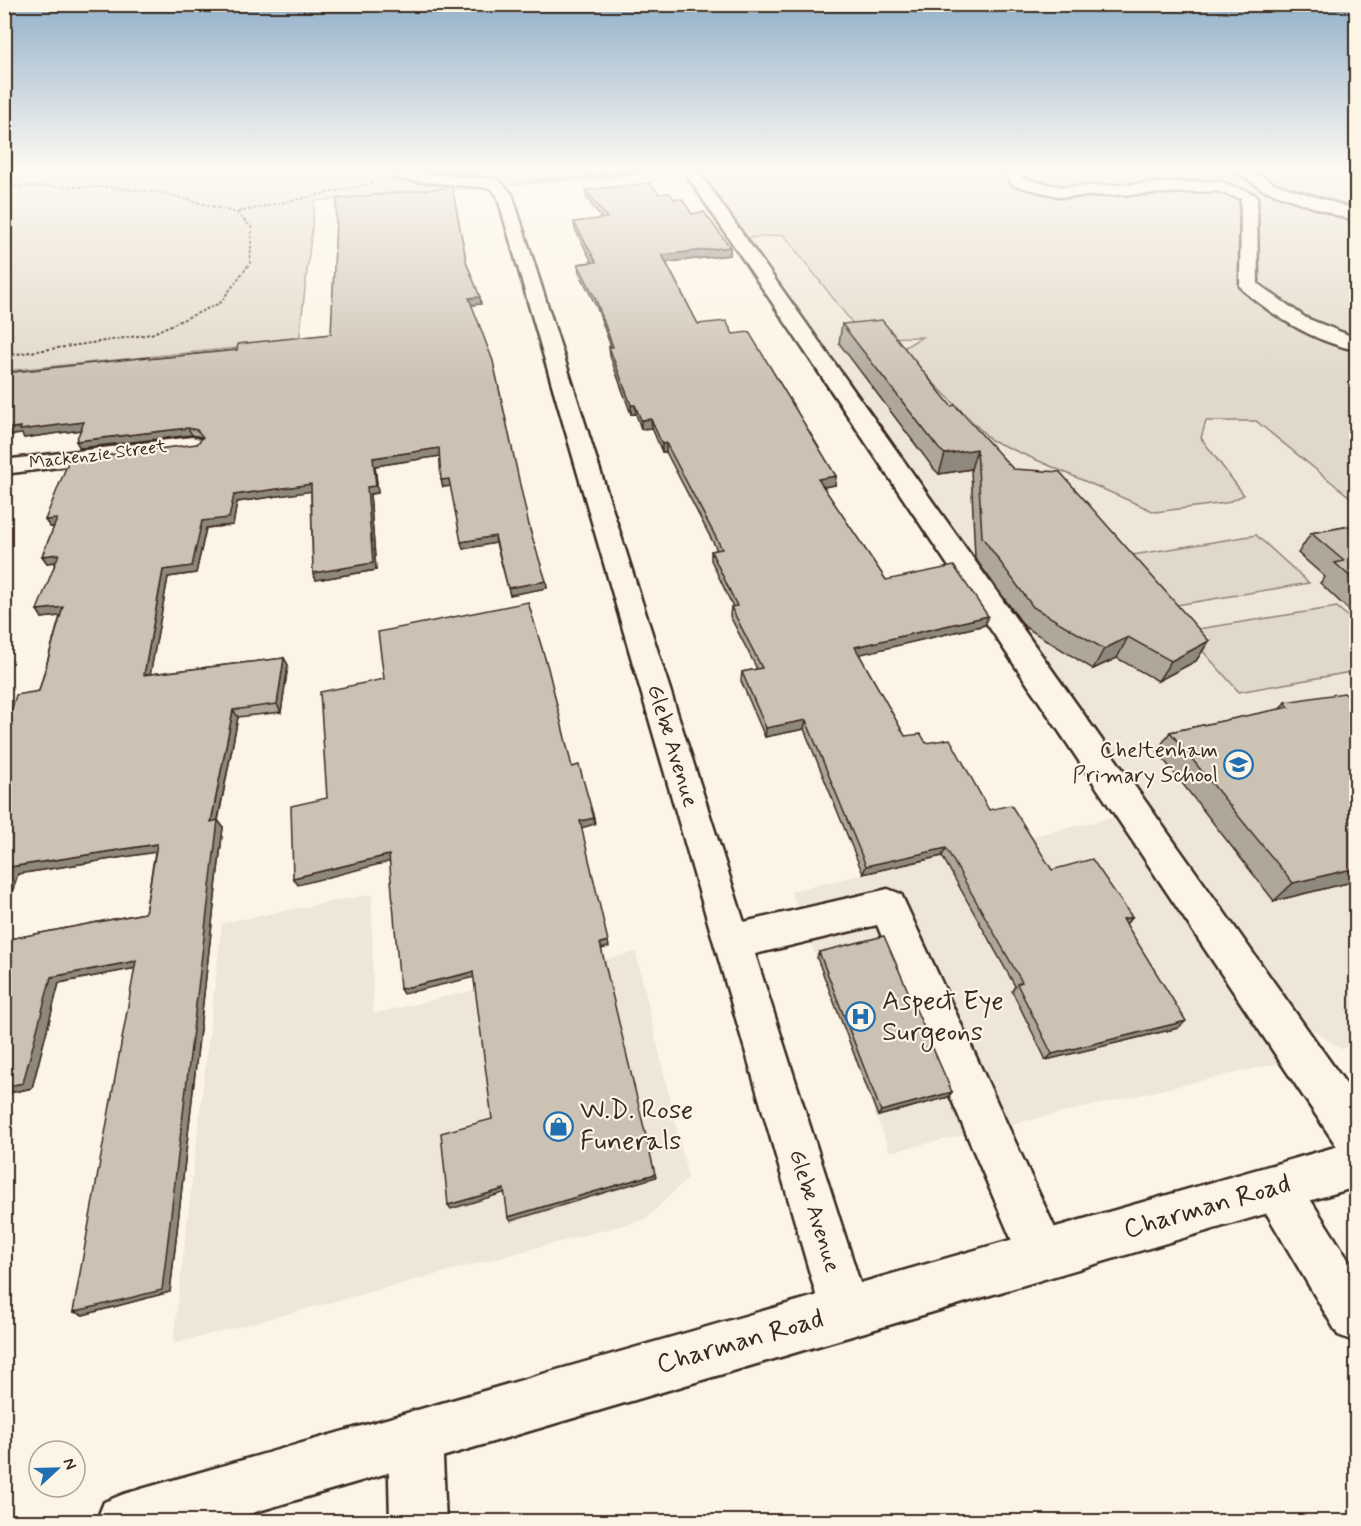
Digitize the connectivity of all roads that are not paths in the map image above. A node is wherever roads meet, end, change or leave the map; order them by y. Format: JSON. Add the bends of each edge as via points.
{"nodes":[{"id":1,"x":519,"y":242,"type":"edge"},
{"id":2,"x":740,"y":242,"type":"edge"},
{"id":3,"x":1249,"y":242,"type":"edge"},
{"id":4,"x":1356,"y":344,"type":"edge"},
{"id":5,"x":192,"y":444,"type":"edge"},
{"id":6,"x":4,"y":467,"type":"edge"},
{"id":7,"x":732,"y":942,"type":"junction"},
{"id":8,"x":1356,"y":1135,"type":"edge"},
{"id":9,"x":1356,"y":1164,"type":"edge"},
{"id":10,"x":1277,"y":1188,"type":"junction"},
{"id":11,"x":1042,"y":1254,"type":"junction"},
{"id":12,"x":844,"y":1311,"type":"junction"},
{"id":13,"x":1356,"y":1317,"type":"edge"},
{"id":14,"x":415,"y":1437,"type":"junction"},
{"id":15,"x":124,"y":1521,"type":"edge"},
{"id":16,"x":418,"y":1521,"type":"edge"}],
"edges":[{"from":1,"to":7,"type":"street","name":"Glebe Avenue"},
{"from":2,"to":8,"type":"street"},
{"from":3,"to":4,"type":"street","via":[[1249,285],[1274,308],[1318,333]]},
{"from":5,"to":6,"type":"street","name":"Mackenzie Street"},
{"from":7,"to":11,"type":"street","via":[[888,906]]},
{"from":7,"to":12,"type":"street","name":"Glebe Avenue"},
{"from":9,"to":10,"type":"street","name":"Charman Road"},
{"from":10,"to":11,"type":"street","name":"Charman Road"},
{"from":10,"to":13,"type":"street"},
{"from":11,"to":12,"type":"street","name":"Charman Road"},
{"from":12,"to":14,"type":"street","name":"Charman Road"},
{"from":14,"to":15,"type":"street","name":"Charman Road"},
{"from":14,"to":16,"type":"street"}]}
